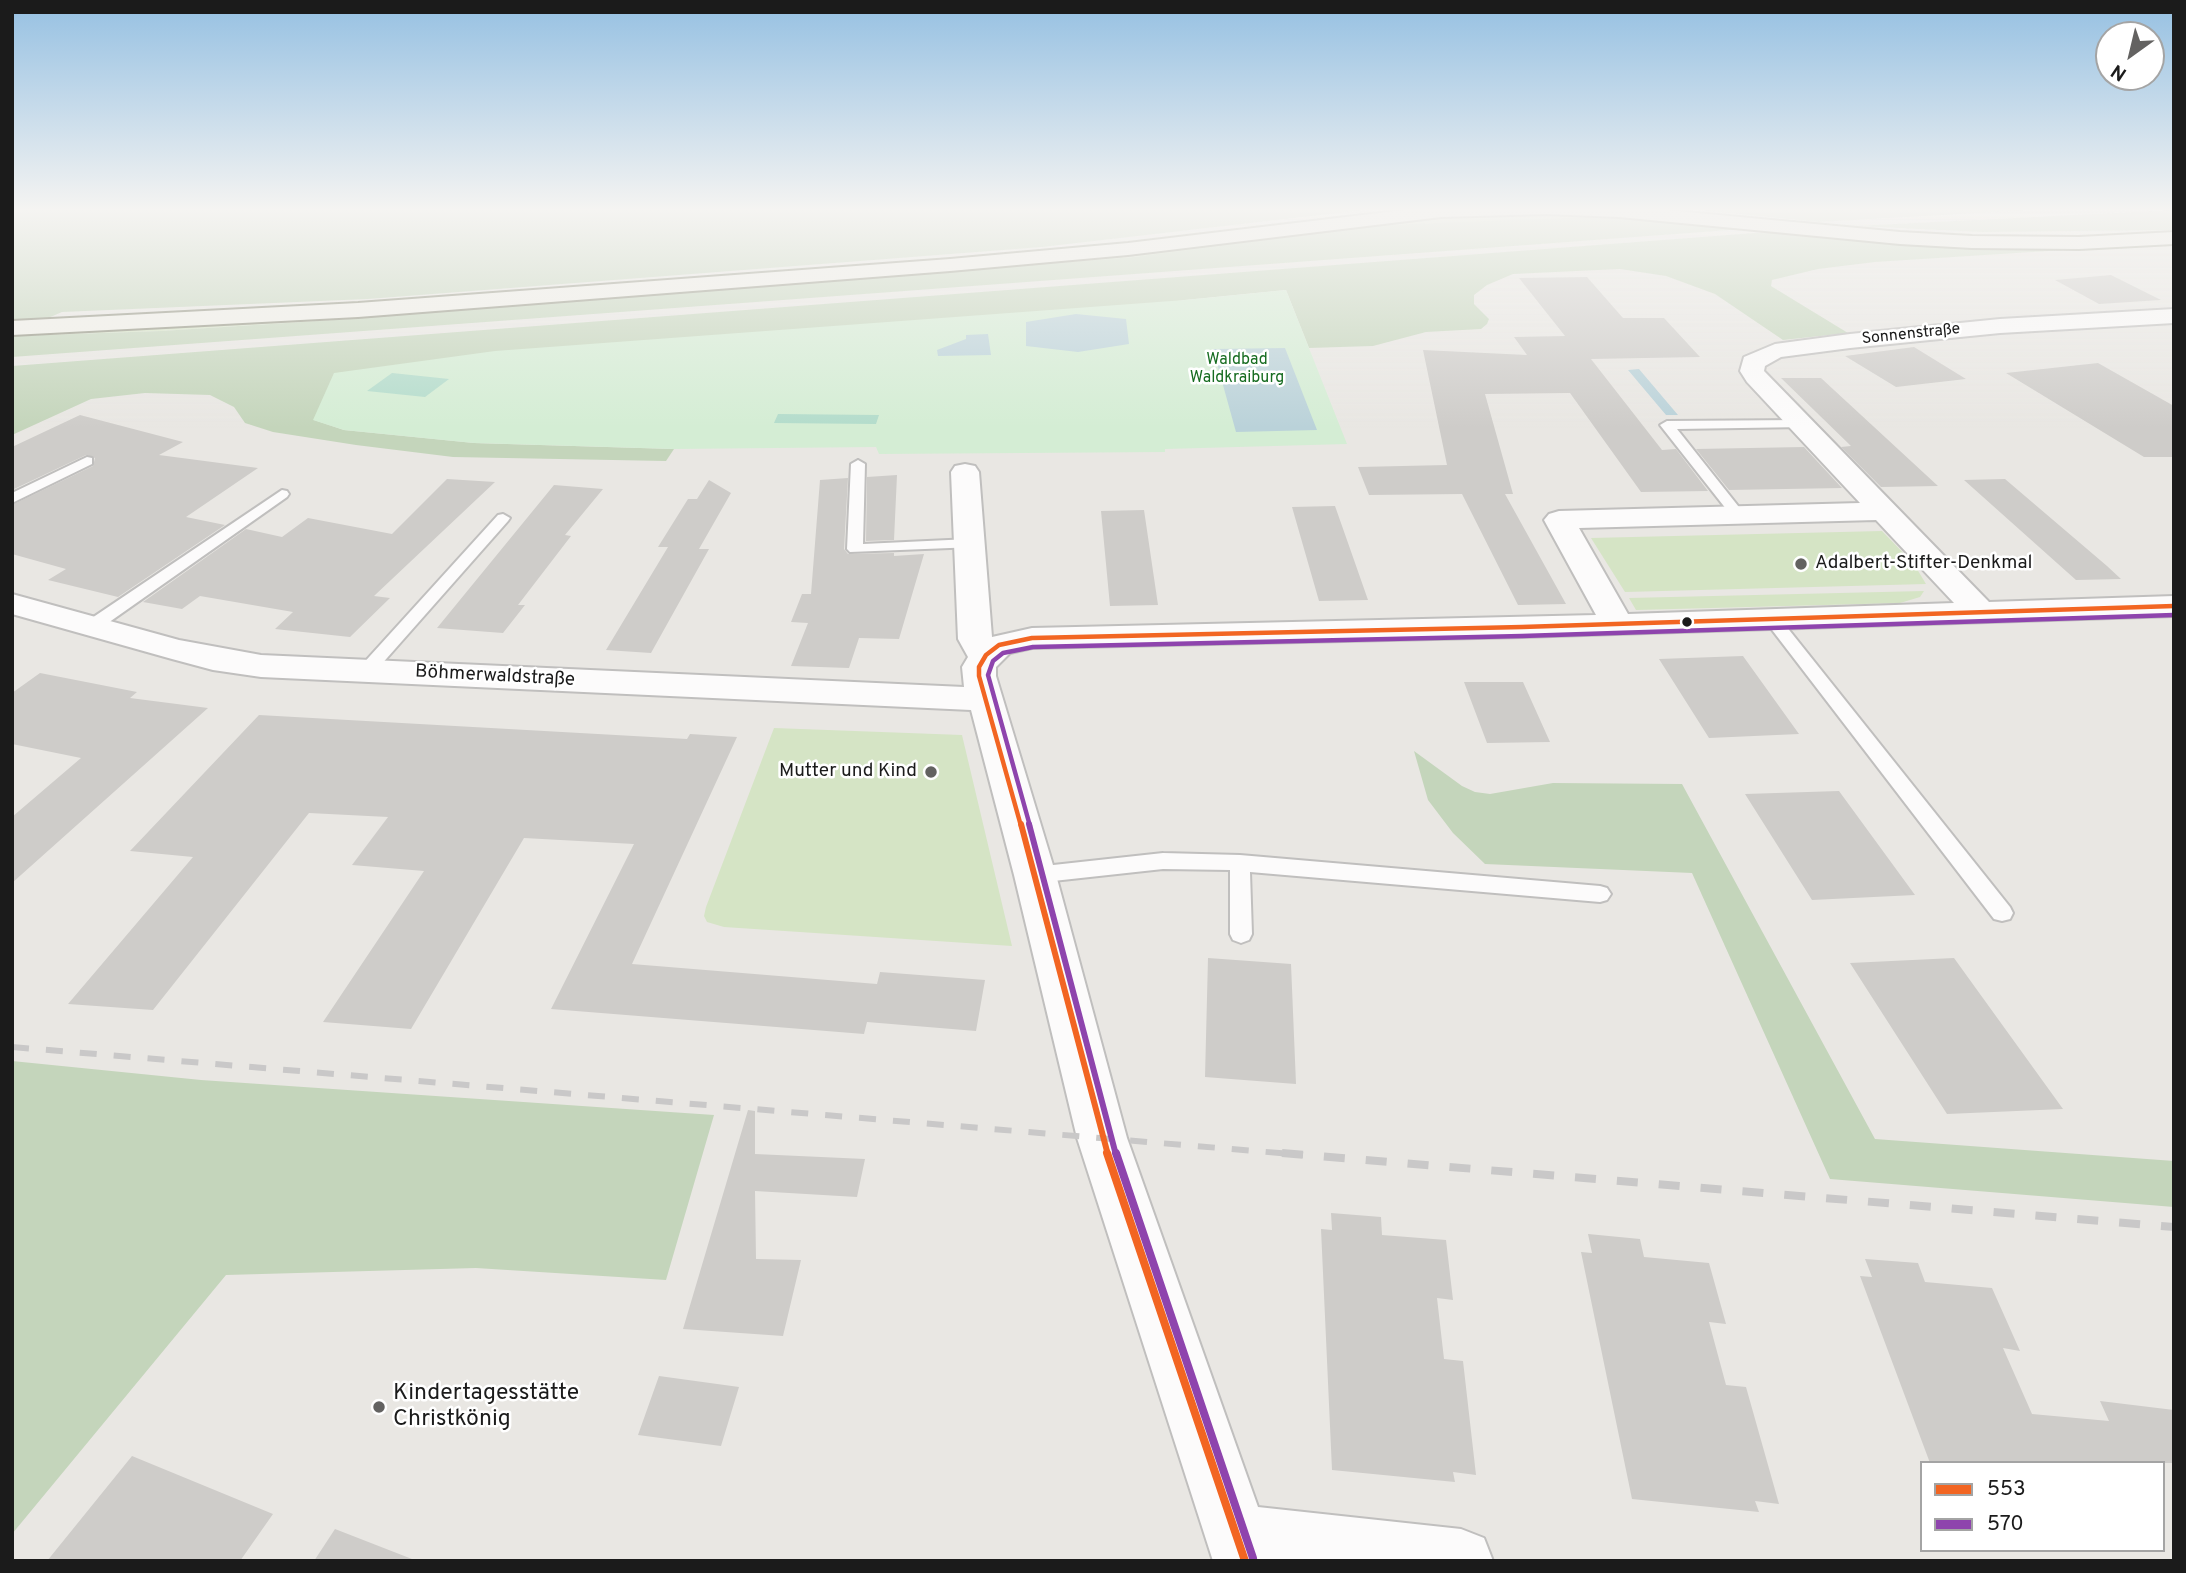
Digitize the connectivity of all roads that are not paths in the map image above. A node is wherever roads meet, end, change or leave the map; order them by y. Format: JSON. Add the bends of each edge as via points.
{"nodes":[{"id":1,"x":735,"y":281,"type":"edge"},
{"id":2,"x":2174,"y":316,"type":"edge"},
{"id":3,"x":12,"y":328,"type":"edge"},
{"id":4,"x":1801,"y":424,"type":"junction"},
{"id":5,"x":87,"y":461,"type":"dead end"},
{"id":6,"x":858,"y":464,"type":"dead end"},
{"id":7,"x":965,"y":472,"type":"dead end"},
{"id":8,"x":282,"y":494,"type":"dead end"},
{"id":9,"x":12,"y":499,"type":"edge"},
{"id":10,"x":1884,"y":511,"type":"junction"},
{"id":11,"x":1739,"y":516,"type":"junction"},
{"id":12,"x":503,"y":518,"type":"dead end"},
{"id":13,"x":970,"y":544,"type":"junction"},
{"id":14,"x":12,"y":604,"type":"edge"},
{"id":15,"x":2169,"y":609,"type":"edge"},
{"id":16,"x":1979,"y":611,"type":"junction"},
{"id":17,"x":1772,"y":619,"type":"junction"},
{"id":18,"x":1618,"y":624,"type":"junction"},
{"id":19,"x":92,"y":626,"type":"junction"},
{"id":20,"x":366,"y":671,"type":"junction"},
{"id":21,"x":986,"y":677,"type":"junction"},
{"id":22,"x":1240,"y":863,"type":"junction"},
{"id":23,"x":1035,"y":875,"type":"junction"},
{"id":24,"x":1600,"y":894,"type":"dead end"},
{"id":25,"x":2002,"y":913,"type":"dead end"},
{"id":26,"x":1241,"y":934,"type":"dead end"},
{"id":27,"x":1241,"y":1549,"type":"edge"},
{"id":28,"x":1461,"y":1561,"type":"edge"}],
"edges":[{"from":1,"to":3,"type":"main road","via":[[358,310]]},
{"from":2,"to":4,"type":"street","name":"Sonnenstraße","via":[[1850,341],[1775,351],[1756,358],[1752,370]]},
{"from":4,"to":10,"type":"street"},
{"from":4,"to":11,"type":"lane","via":[[1667,425]]},
{"from":5,"to":9,"type":"lane"},
{"from":6,"to":13,"type":"lane","via":[[855,549]]},
{"from":7,"to":13,"type":"street"},
{"from":8,"to":19,"type":"lane"},
{"from":10,"to":11,"type":"street"},
{"from":10,"to":16,"type":"street"},
{"from":11,"to":18,"type":"street","via":[[1559,520]]},
{"from":12,"to":20,"type":"lane"},
{"from":13,"to":21,"type":"street","via":[[975,639]]},
{"from":14,"to":19,"type":"street","name":"Böhmerwaldstraße"},
{"from":15,"to":16,"type":"street"},
{"from":16,"to":17,"type":"street"},
{"from":17,"to":18,"type":"street"},
{"from":17,"to":25,"type":"lane"},
{"from":18,"to":21,"type":"street","via":[[1032,638],[999,645]]},
{"from":19,"to":20,"type":"street","name":"Böhmerwaldstraße","via":[[213,659]]},
{"from":20,"to":21,"type":"street","name":"Böhmerwaldstraße"},
{"from":21,"to":23,"type":"street"},
{"from":22,"to":23,"type":"lane","via":[[1163,861]]},
{"from":22,"to":24,"type":"lane"},
{"from":22,"to":26,"type":"lane"},
{"from":23,"to":27,"type":"street","via":[[1102,1138]]},
{"from":27,"to":28,"type":"street"}]}
